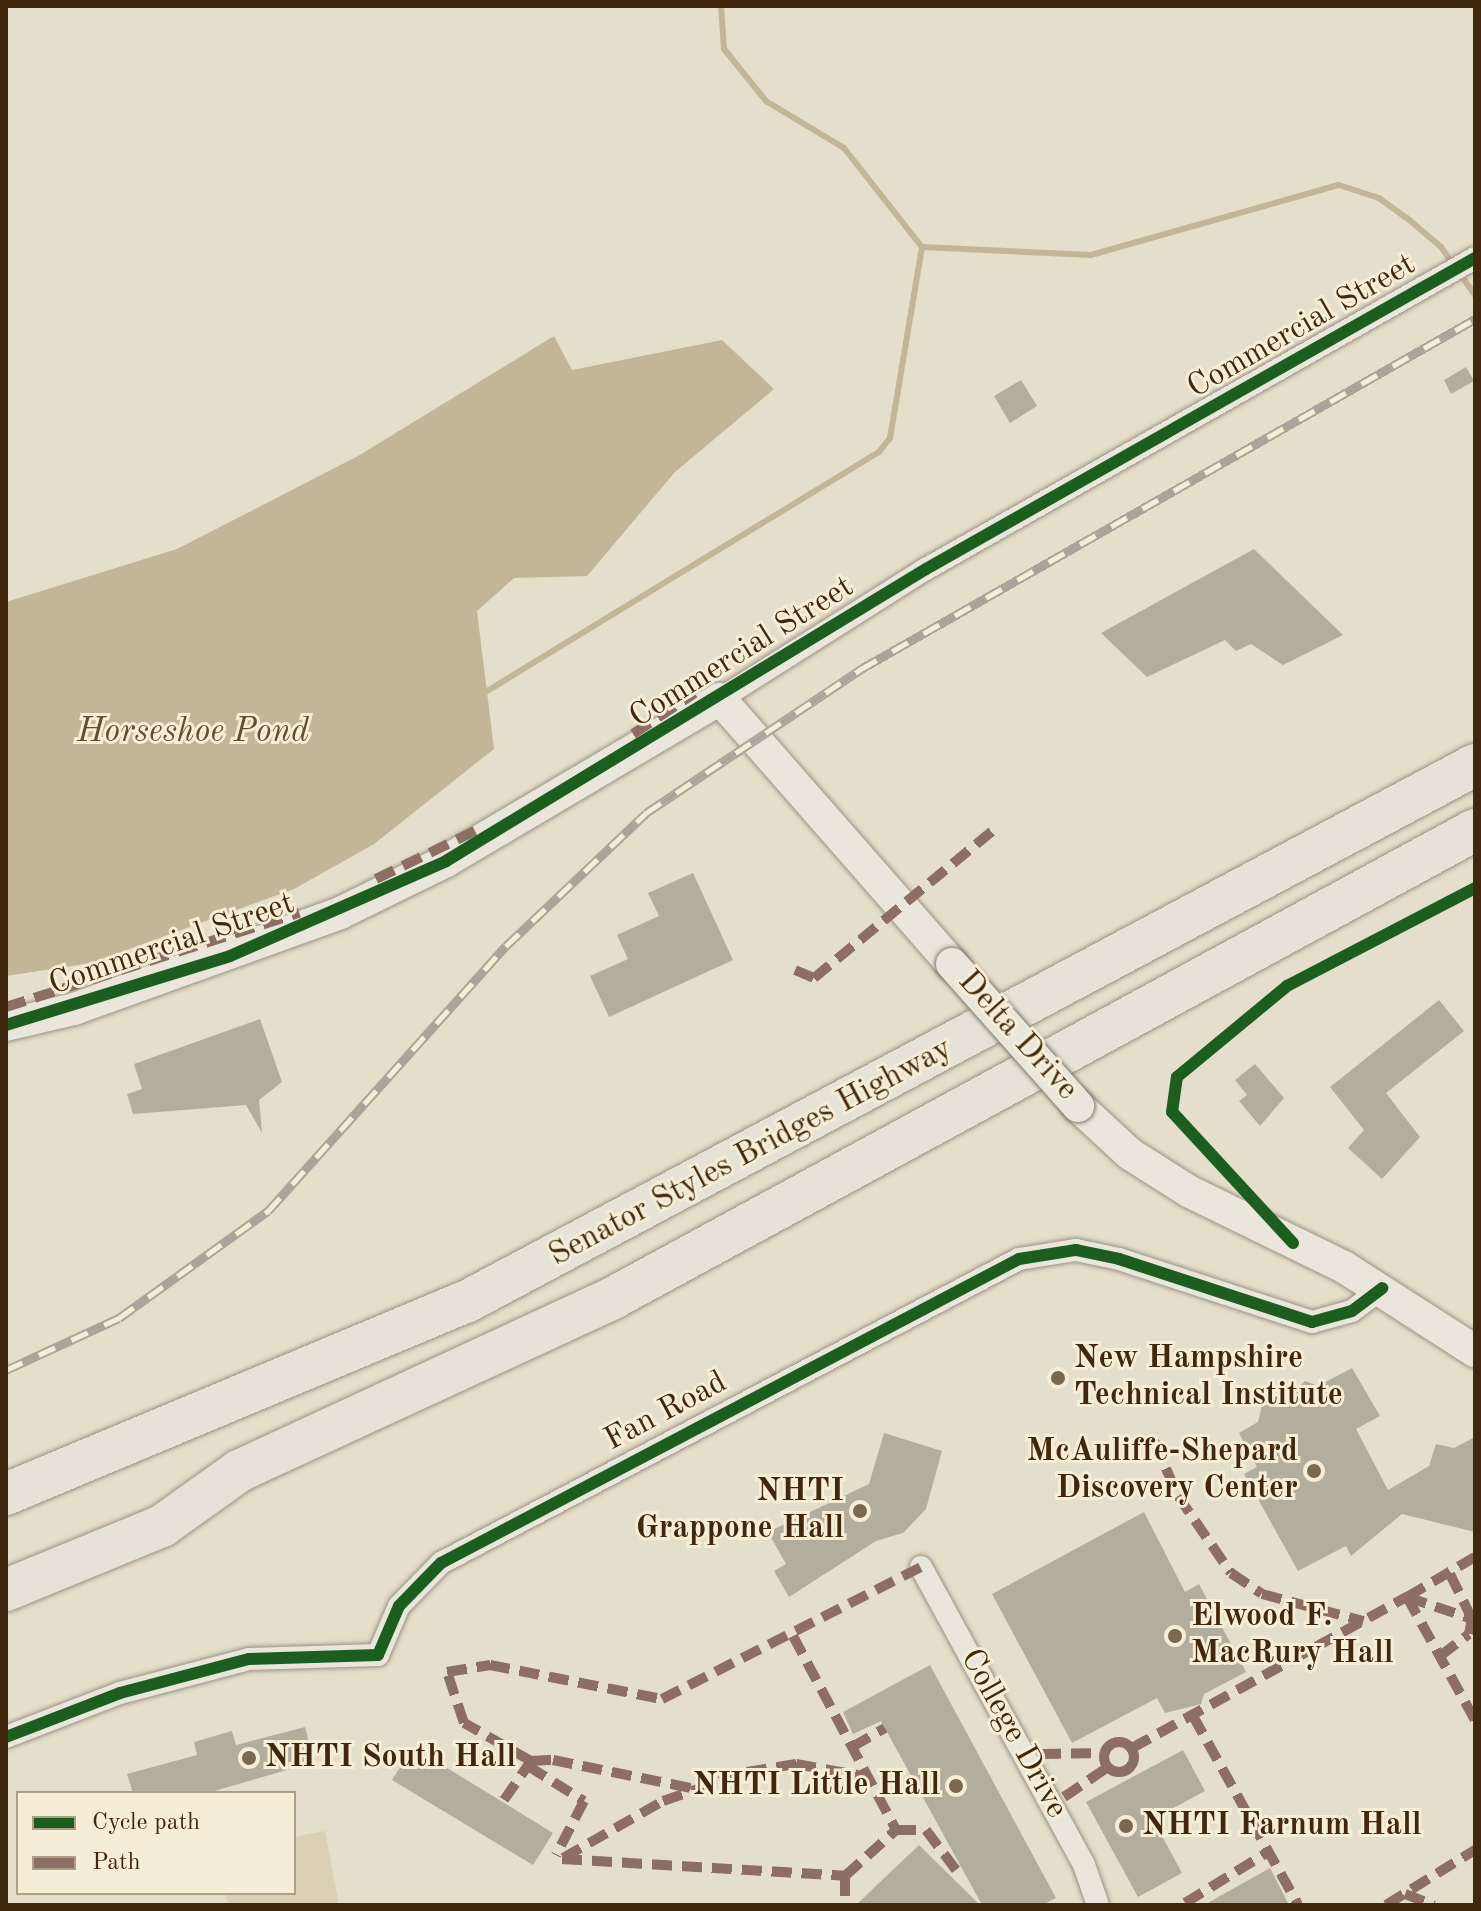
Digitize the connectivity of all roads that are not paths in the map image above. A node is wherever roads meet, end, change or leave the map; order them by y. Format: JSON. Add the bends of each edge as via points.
{"nodes":[{"id":1,"x":1474,"y":259,"type":"edge"},
{"id":2,"x":720,"y":699,"type":"junction"},
{"id":3,"x":1475,"y":765,"type":"edge"},
{"id":4,"x":1475,"y":830,"type":"edge"},
{"id":5,"x":6,"y":1025,"type":"edge"},
{"id":6,"x":1382,"y":1288,"type":"junction"},
{"id":7,"x":1475,"y":1351,"type":"edge"},
{"id":8,"x":239,"y":1471,"type":"junction"},
{"id":9,"x":18,"y":1487,"type":"edge"},
{"id":10,"x":6,"y":1564,"type":"edge"},
{"id":11,"x":921,"y":1567,"type":"dead end"},
{"id":12,"x":6,"y":1590,"type":"edge"},
{"id":13,"x":6,"y":1737,"type":"edge"},
{"id":14,"x":1098,"y":1905,"type":"edge"}],
"edges":[{"from":1,"to":2,"type":"street","name":"Commercial Street","via":[[926,569]]},
{"from":2,"to":5,"type":"street","name":"Commercial Street","via":[[446,861],[340,913],[74,1009]]},
{"from":2,"to":6,"type":"street","name":"Delta Drive","bridge":true,"via":[[1078,1106],[1130,1154],[1190,1192]]},
{"from":3,"to":9,"type":"highway","name":"Senator Styles Bridges Highway","via":[[480,1296]]},
{"from":4,"to":8,"type":"highway","via":[[613,1298]]},
{"from":6,"to":7,"type":"street","name":"Delta Drive"},
{"from":6,"to":13,"type":"street","name":"Fan Road","via":[[1352,1311],[1312,1322],[1119,1259],[1076,1250],[1019,1259],[441,1563],[399,1606],[378,1655],[249,1659],[120,1693]]},
{"from":8,"to":10,"type":"highway"},
{"from":8,"to":12,"type":"highway","via":[[162,1526]]},
{"from":11,"to":14,"type":"street","name":"College Drive","via":[[1084,1865]]}]}
